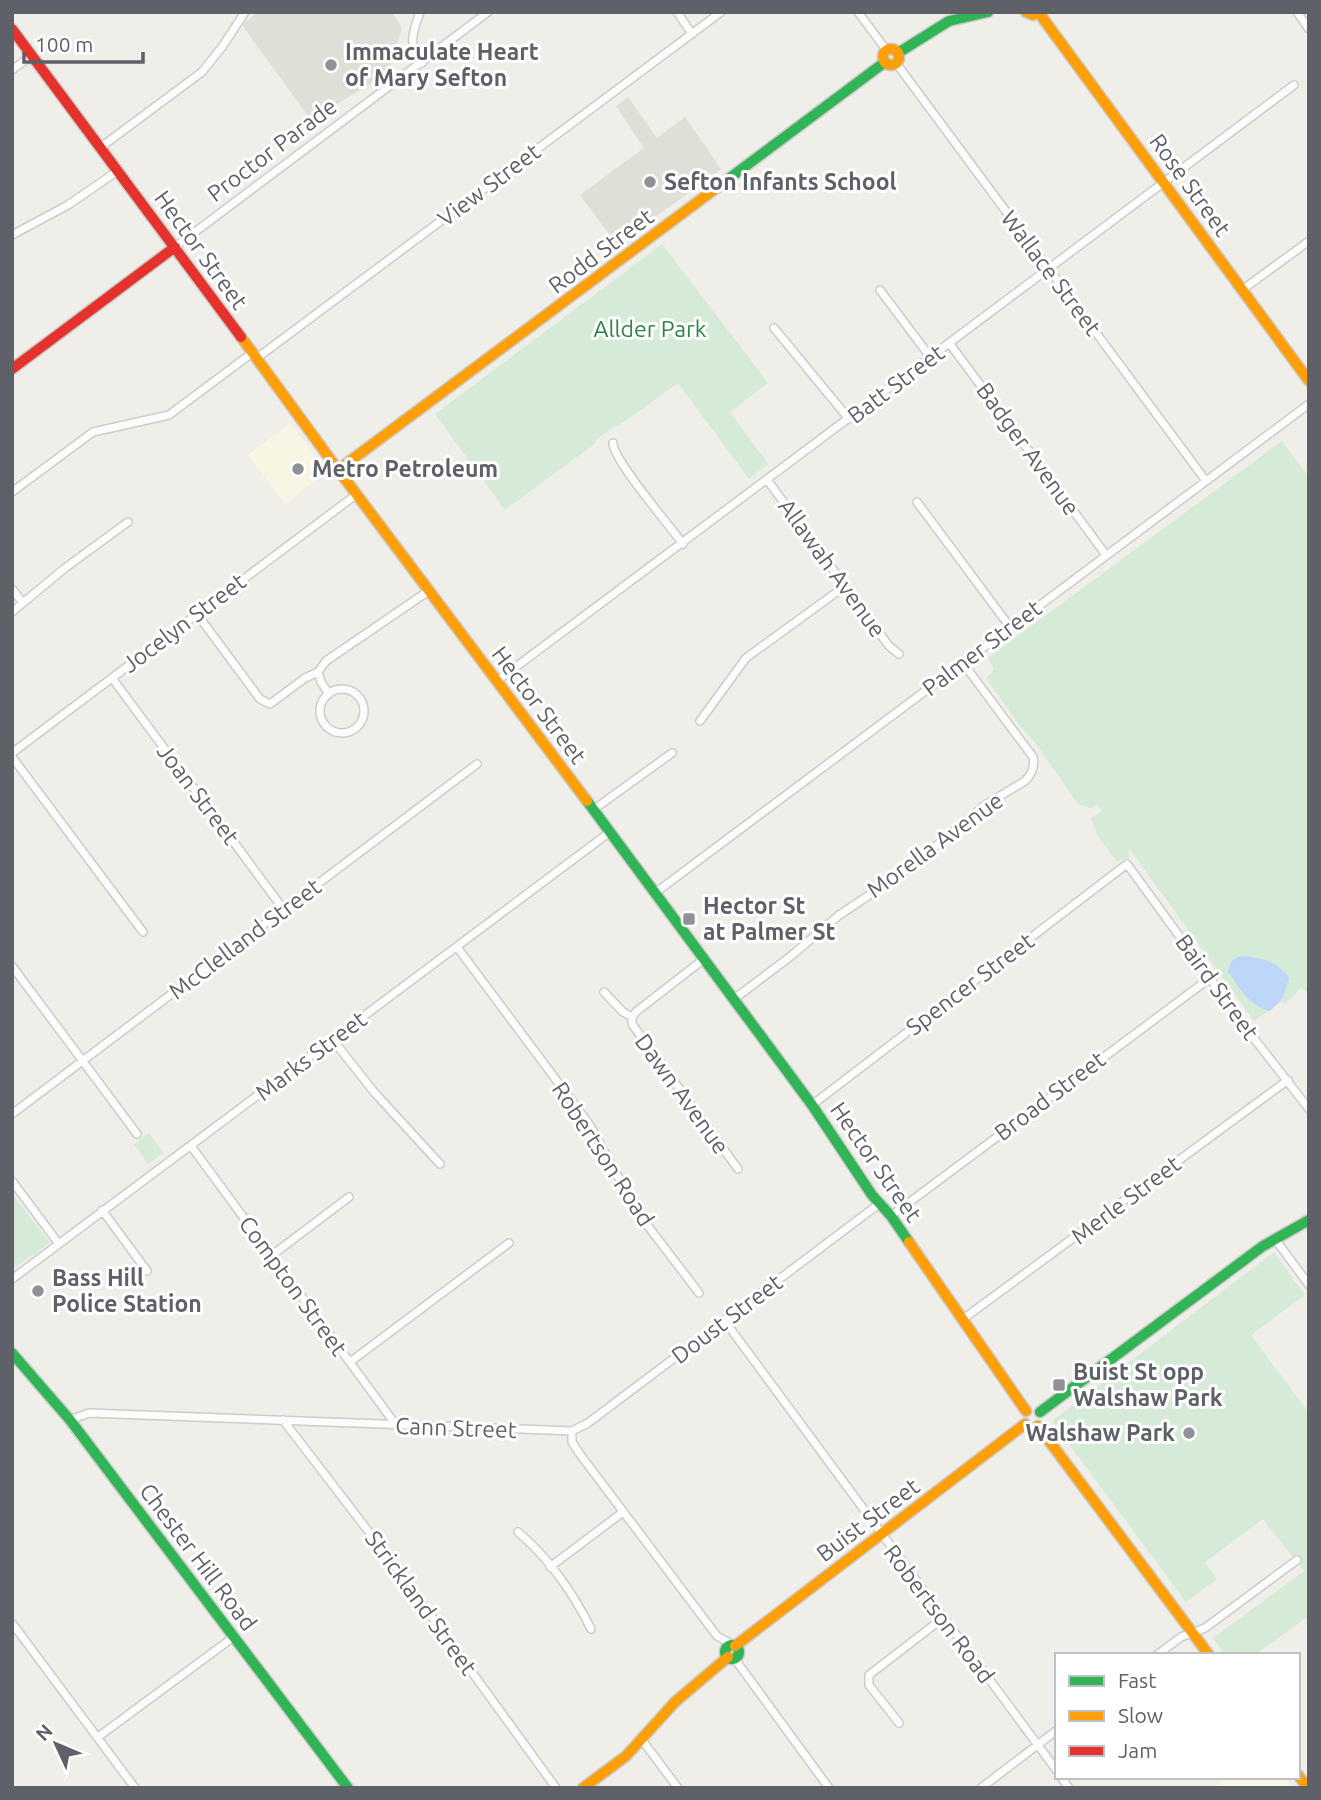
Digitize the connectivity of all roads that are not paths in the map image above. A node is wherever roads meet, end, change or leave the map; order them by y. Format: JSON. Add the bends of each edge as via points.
{"nodes":[{"id":1,"x":245,"y":12,"type":"edge"},
{"id":2,"x":420,"y":12,"type":"edge"},
{"id":3,"x":488,"y":12,"type":"edge"},
{"id":4,"x":677,"y":12,"type":"edge"},
{"id":5,"x":721,"y":12,"type":"edge"},
{"id":6,"x":858,"y":12,"type":"edge"},
{"id":7,"x":988,"y":12,"type":"edge"},
{"id":8,"x":1026,"y":12,"type":"edge"},
{"id":9,"x":1040,"y":12,"type":"edge"},
{"id":10,"x":1297,"y":12,"type":"edge"},
{"id":11,"x":12,"y":29,"type":"edge"},
{"id":12,"x":1309,"y":29,"type":"edge"},
{"id":13,"x":692,"y":34,"type":"junction"},
{"id":14,"x":32,"y":55,"type":"junction"},
{"id":15,"x":891,"y":57,"type":"junction"},
{"id":16,"x":422,"y":63,"type":"junction"},
{"id":17,"x":12,"y":70,"type":"edge"},
{"id":18,"x":1294,"y":85,"type":"dead end"},
{"id":19,"x":101,"y":146,"type":"junction"},
{"id":20,"x":119,"y":170,"type":"junction"},
{"id":21,"x":1163,"y":182,"type":"junction"},
{"id":22,"x":12,"y":235,"type":"edge"},
{"id":23,"x":1309,"y":240,"type":"edge"},
{"id":24,"x":175,"y":247,"type":"junction"},
{"id":25,"x":1048,"y":270,"type":"junction"},
{"id":26,"x":880,"y":290,"type":"dead end"},
{"id":27,"x":1242,"y":290,"type":"junction"},
{"id":28,"x":774,"y":328,"type":"dead end"},
{"id":29,"x":950,"y":344,"type":"junction"},
{"id":30,"x":254,"y":356,"type":"junction"},
{"id":31,"x":931,"y":358,"type":"junction"},
{"id":32,"x":12,"y":369,"type":"edge"},
{"id":33,"x":1309,"y":381,"type":"edge"},
{"id":34,"x":1309,"y":404,"type":"edge"},
{"id":35,"x":849,"y":419,"type":"junction"},
{"id":36,"x":613,"y":443,"type":"dead end"},
{"id":37,"x":338,"y":470,"type":"junction"},
{"id":38,"x":768,"y":481,"type":"junction"},
{"id":39,"x":1206,"y":481,"type":"junction"},
{"id":40,"x":12,"y":492,"type":"edge"},
{"id":41,"x":357,"y":494,"type":"junction"},
{"id":42,"x":917,"y":502,"type":"dead end"},
{"id":43,"x":128,"y":522,"type":"dead end"},
{"id":44,"x":683,"y":544,"type":"junction"},
{"id":45,"x":1106,"y":555,"type":"junction"},
{"id":46,"x":845,"y":586,"type":"junction"},
{"id":47,"x":12,"y":589,"type":"edge"},
{"id":48,"x":430,"y":590,"type":"junction"},
{"id":49,"x":23,"y":603,"type":"junction"},
{"id":50,"x":12,"y":612,"type":"edge"},
{"id":51,"x":197,"y":614,"type":"junction"},
{"id":52,"x":1010,"y":627,"type":"junction"},
{"id":53,"x":899,"y":654,"type":"dead end"},
{"id":54,"x":963,"y":663,"type":"junction"},
{"id":55,"x":317,"y":672,"type":"junction"},
{"id":56,"x":112,"y":678,"type":"junction"},
{"id":57,"x":497,"y":681,"type":"junction"},
{"id":58,"x":329,"y":694,"type":"junction"},
{"id":59,"x":700,"y":722,"type":"dead end"},
{"id":60,"x":672,"y":753,"type":"dead end"},
{"id":61,"x":12,"y":755,"type":"edge"},
{"id":62,"x":477,"y":764,"type":"dead end"},
{"id":63,"x":593,"y":810,"type":"junction"},
{"id":64,"x":610,"y":832,"type":"junction"},
{"id":65,"x":1127,"y":864,"type":"joint"},
{"id":66,"x":655,"y":893,"type":"junction"},
{"id":67,"x":284,"y":910,"type":"junction"},
{"id":68,"x":143,"y":932,"type":"dead end"},
{"id":69,"x":457,"y":947,"type":"junction"},
{"id":70,"x":704,"y":959,"type":"junction"},
{"id":71,"x":12,"y":966,"type":"edge"},
{"id":72,"x":1210,"y":978,"type":"junction"},
{"id":73,"x":604,"y":992,"type":"dead end"},
{"id":74,"x":734,"y":999,"type":"junction"},
{"id":75,"x":632,"y":1017,"type":"junction"},
{"id":76,"x":333,"y":1040,"type":"junction"},
{"id":77,"x":82,"y":1061,"type":"junction"},
{"id":78,"x":1288,"y":1080,"type":"junction"},
{"id":79,"x":812,"y":1105,"type":"junction"},
{"id":80,"x":1309,"y":1109,"type":"edge"},
{"id":81,"x":12,"y":1114,"type":"edge"},
{"id":82,"x":137,"y":1133,"type":"dead end"},
{"id":83,"x":191,"y":1146,"type":"junction"},
{"id":84,"x":440,"y":1164,"type":"dead end"},
{"id":85,"x":738,"y":1169,"type":"dead end"},
{"id":86,"x":12,"y":1181,"type":"edge"},
{"id":87,"x":349,"y":1197,"type":"dead end"},
{"id":88,"x":879,"y":1204,"type":"junction"},
{"id":89,"x":102,"y":1210,"type":"junction"},
{"id":90,"x":891,"y":1216,"type":"junction"},
{"id":91,"x":1309,"y":1220,"type":"edge"},
{"id":92,"x":1275,"y":1239,"type":"junction"},
{"id":93,"x":509,"y":1243,"type":"dead end"},
{"id":94,"x":60,"y":1244,"type":"junction"},
{"id":95,"x":271,"y":1256,"type":"junction"},
{"id":96,"x":146,"y":1271,"type":"dead end"},
{"id":97,"x":12,"y":1279,"type":"edge"},
{"id":98,"x":1309,"y":1285,"type":"edge"},
{"id":99,"x":699,"y":1293,"type":"dead end"},
{"id":100,"x":963,"y":1319,"type":"junction"},
{"id":101,"x":724,"y":1320,"type":"junction"},
{"id":102,"x":12,"y":1353,"type":"edge"},
{"id":103,"x":349,"y":1362,"type":"junction"},
{"id":104,"x":1026,"y":1411,"type":"junction"},
{"id":105,"x":1040,"y":1412,"type":"junction"},
{"id":106,"x":70,"y":1420,"type":"junction"},
{"id":107,"x":283,"y":1420,"type":"junction"},
{"id":108,"x":1025,"y":1424,"type":"junction"},
{"id":109,"x":396,"y":1425,"type":"junction"},
{"id":110,"x":1038,"y":1426,"type":"junction"},
{"id":111,"x":572,"y":1431,"type":"junction"},
{"id":112,"x":623,"y":1512,"type":"junction"},
{"id":113,"x":518,"y":1532,"type":"dead end"},
{"id":114,"x":881,"y":1536,"type":"junction"},
{"id":115,"x":1297,"y":1560,"type":"dead end"},
{"id":116,"x":550,"y":1567,"type":"junction"},
{"id":117,"x":943,"y":1618,"type":"junction"},
{"id":118,"x":12,"y":1623,"type":"edge"},
{"id":119,"x":591,"y":1629,"type":"dead end"},
{"id":120,"x":1192,"y":1632,"type":"junction"},
{"id":121,"x":235,"y":1636,"type":"junction"},
{"id":122,"x":734,"y":1646,"type":"junction"},
{"id":123,"x":1160,"y":1653,"type":"edge"},
{"id":124,"x":1208,"y":1653,"type":"edge"},
{"id":125,"x":731,"y":1658,"type":"junction"},
{"id":126,"x":898,"y":1723,"type":"dead end"},
{"id":127,"x":1055,"y":1732,"type":"edge"},
{"id":128,"x":98,"y":1737,"type":"junction"},
{"id":129,"x":642,"y":1740,"type":"junction"},
{"id":130,"x":1037,"y":1745,"type":"junction"},
{"id":131,"x":1055,"y":1768,"type":"edge"},
{"id":132,"x":135,"y":1788,"type":"edge"},
{"id":133,"x":348,"y":1788,"type":"edge"},
{"id":134,"x":556,"y":1788,"type":"edge"},
{"id":135,"x":583,"y":1788,"type":"edge"},
{"id":136,"x":678,"y":1788,"type":"edge"},
{"id":137,"x":830,"y":1788,"type":"edge"},
{"id":138,"x":981,"y":1788,"type":"edge"}],
"edges":[{"from":1,"to":19,"type":"street","via":[[202,72]]},
{"from":2,"to":16,"type":"street","via":[[411,44]]},
{"from":3,"to":16,"type":"street","name":"Proctor Parade"},
{"from":4,"to":13,"type":"street"},
{"from":5,"to":13,"type":"street","name":"View Street"},
{"from":6,"to":15,"type":"street","name":"Wallace Street"},
{"from":7,"to":15,"type":"street","name":"Rodd Street","via":[[949,21]]},
{"from":8,"to":9,"type":"street"},
{"from":9,"to":21,"type":"street","name":"Rose Street"},
{"from":10,"to":12,"type":"street"},
{"from":11,"to":14,"type":"street","name":"Hector Street"},
{"from":13,"to":30,"type":"street","name":"View Street"},
{"from":14,"to":17,"type":"street"},
{"from":14,"to":19,"type":"street","name":"Hector Street"},
{"from":15,"to":25,"type":"street","name":"Wallace Street"},
{"from":15,"to":37,"type":"street","name":"Rodd Street"},
{"from":16,"to":24,"type":"street","name":"Proctor Parade"},
{"from":18,"to":21,"type":"street","name":"Batt Street"},
{"from":19,"to":20,"type":"street","name":"Hector Street"},
{"from":20,"to":22,"type":"street"},
{"from":20,"to":24,"type":"street","name":"Hector Street"},
{"from":21,"to":25,"type":"street","name":"Batt Street"},
{"from":21,"to":27,"type":"street","name":"Rose Street"},
{"from":23,"to":27,"type":"street"},
{"from":24,"to":30,"type":"street","name":"Hector Street"},
{"from":24,"to":32,"type":"street","name":"Proctor Parade"},
{"from":25,"to":29,"type":"street","name":"Batt Street"},
{"from":25,"to":39,"type":"street","name":"Wallace Street"},
{"from":26,"to":31,"type":"street"},
{"from":27,"to":33,"type":"street","name":"Rose Street"},
{"from":28,"to":35,"type":"street"},
{"from":29,"to":31,"type":"street","name":"Batt Street"},
{"from":29,"to":45,"type":"street","name":"Badger Avenue"},
{"from":30,"to":37,"type":"street","name":"Hector Street"},
{"from":30,"to":40,"type":"street","name":"View Street","via":[[169,415],[93,432]]},
{"from":31,"to":35,"type":"street","name":"Batt Street"},
{"from":34,"to":39,"type":"street","name":"Palmer Street"},
{"from":35,"to":38,"type":"street","name":"Batt Street"},
{"from":36,"to":44,"type":"street","via":[[628,472]]},
{"from":37,"to":41,"type":"street","name":"Hector Street"},
{"from":38,"to":44,"type":"street","name":"Batt Street"},
{"from":38,"to":46,"type":"street","name":"Allawah Avenue"},
{"from":39,"to":45,"type":"street","name":"Palmer Street"},
{"from":41,"to":48,"type":"street","name":"Hector Street"},
{"from":41,"to":51,"type":"street","name":"Jocelyn Street"},
{"from":42,"to":52,"type":"street"},
{"from":43,"to":49,"type":"street"},
{"from":44,"to":57,"type":"street","name":"Batt Street"},
{"from":45,"to":52,"type":"street","name":"Palmer Street"},
{"from":46,"to":53,"type":"street","name":"Allawah Avenue"},
{"from":46,"to":59,"type":"street","via":[[746,658]]},
{"from":47,"to":49,"type":"street"},
{"from":48,"to":55,"type":"street","via":[[326,661]]},
{"from":48,"to":57,"type":"street","name":"Hector Street"},
{"from":49,"to":50,"type":"street"},
{"from":51,"to":55,"type":"street","via":[[265,704]]},
{"from":51,"to":56,"type":"street","name":"Jocelyn Street"},
{"from":52,"to":54,"type":"street","name":"Palmer Street"},
{"from":54,"to":66,"type":"street","name":"Palmer Street"},
{"from":54,"to":74,"type":"street","name":"Morella Avenue","via":[[1032,757],[1029,777],[973,814],[912,866],[852,905]]},
{"from":55,"to":58,"type":"street"},
{"from":56,"to":61,"type":"street","name":"Jocelyn Street"},
{"from":56,"to":67,"type":"street","name":"Joan Street"},
{"from":57,"to":63,"type":"street","name":"Hector Street"},
{"from":58,"to":58,"type":"street","via":[[342,689],[359,698],[363,717],[355,729],[336,733],[324,724],[320,710]]},
{"from":60,"to":63,"type":"street"},
{"from":61,"to":68,"type":"street"},
{"from":62,"to":67,"type":"street","name":"McClelland Street"},
{"from":63,"to":64,"type":"street","name":"Hector Street"},
{"from":64,"to":66,"type":"street","name":"Hector Street"},
{"from":64,"to":69,"type":"street","name":"Marks Street"},
{"from":65,"to":72,"type":"street","name":"Baird Street"},
{"from":65,"to":79,"type":"street","name":"Spencer Street"},
{"from":66,"to":70,"type":"street","name":"Hector Street"},
{"from":67,"to":77,"type":"street","name":"McClelland Street"},
{"from":69,"to":76,"type":"street","name":"Marks Street"},
{"from":69,"to":99,"type":"street","name":"Robertson Road","via":[[589,1124],[638,1213]]},
{"from":70,"to":74,"type":"street","name":"Hector Street"},
{"from":70,"to":75,"type":"street","name":"Dawn Avenue"},
{"from":71,"to":77,"type":"street"},
{"from":72,"to":78,"type":"street","name":"Baird Street"},
{"from":72,"to":90,"type":"street","name":"Broad Street"},
{"from":73,"to":75,"type":"street","name":"Dawn Avenue"},
{"from":74,"to":79,"type":"street","name":"Hector Street"},
{"from":75,"to":85,"type":"street","name":"Dawn Avenue","via":[[634,1028]]},
{"from":76,"to":83,"type":"street","name":"Marks Street"},
{"from":76,"to":84,"type":"street","via":[[373,1093]]},
{"from":77,"to":81,"type":"street","name":"McClelland Street"},
{"from":77,"to":82,"type":"street"},
{"from":78,"to":80,"type":"street","name":"Baird Street"},
{"from":78,"to":100,"type":"street","name":"Merle Street"},
{"from":79,"to":88,"type":"street","name":"Hector Street"},
{"from":83,"to":89,"type":"street","name":"Marks Street"},
{"from":83,"to":95,"type":"street","name":"Compton Street"},
{"from":86,"to":94,"type":"street"},
{"from":87,"to":95,"type":"street"},
{"from":88,"to":90,"type":"street","name":"Hector Street"},
{"from":88,"to":101,"type":"street","name":"Doust Street"},
{"from":89,"to":94,"type":"street","name":"Marks Street"},
{"from":89,"to":96,"type":"street"},
{"from":90,"to":100,"type":"street","name":"Hector Street"},
{"from":91,"to":92,"type":"street"},
{"from":92,"to":98,"type":"street"},
{"from":92,"to":105,"type":"street"},
{"from":93,"to":103,"type":"street"},
{"from":94,"to":97,"type":"street","name":"Marks Street"},
{"from":95,"to":103,"type":"street","name":"Compton Street"},
{"from":100,"to":104,"type":"street","name":"Hector Street"},
{"from":101,"to":111,"type":"street","name":"Doust Street"},
{"from":101,"to":114,"type":"street","name":"Robertson Road"},
{"from":102,"to":106,"type":"street","name":"Chester Hill Road"},
{"from":103,"to":109,"type":"street","name":"Compton Street"},
{"from":104,"to":105,"type":"street"},
{"from":104,"to":108,"type":"street"},
{"from":105,"to":110,"type":"street"},
{"from":106,"to":107,"type":"street","name":"Cann Street","via":[[89,1413]]},
{"from":106,"to":121,"type":"street","name":"Chester Hill Road"},
{"from":107,"to":109,"type":"street","name":"Cann Street"},
{"from":107,"to":134,"type":"street","name":"Strickland Street"},
{"from":108,"to":110,"type":"street"},
{"from":108,"to":114,"type":"street","name":"Buist Street"},
{"from":109,"to":111,"type":"street","name":"Cann Street"},
{"from":110,"to":120,"type":"street"},
{"from":111,"to":112,"type":"street","via":[[572,1442]]},
{"from":112,"to":116,"type":"street"},
{"from":112,"to":122,"type":"street","via":[[717,1636]]},
{"from":113,"to":116,"type":"street"},
{"from":114,"to":117,"type":"street","name":"Robertson Road"},
{"from":114,"to":122,"type":"street","name":"Buist Street"},
{"from":115,"to":120,"type":"street","via":[[1205,1628]]},
{"from":116,"to":119,"type":"street"},
{"from":117,"to":126,"type":"street","via":[[869,1675],[869,1685]]},
{"from":117,"to":130,"type":"street","name":"Robertson Road"},
{"from":118,"to":128,"type":"street"},
{"from":120,"to":123,"type":"street"},
{"from":120,"to":124,"type":"street"},
{"from":121,"to":128,"type":"street"},
{"from":121,"to":133,"type":"street","name":"Chester Hill Road"},
{"from":122,"to":125,"type":"street","via":[[738,1651]]},
{"from":125,"to":129,"type":"street","via":[[675,1702]]},
{"from":125,"to":137,"type":"street"},
{"from":127,"to":130,"type":"street"},
{"from":128,"to":132,"type":"street"},
{"from":129,"to":135,"type":"street"},
{"from":129,"to":136,"type":"street"},
{"from":130,"to":131,"type":"street","name":"Robertson Road"},
{"from":130,"to":138,"type":"street"}]}
